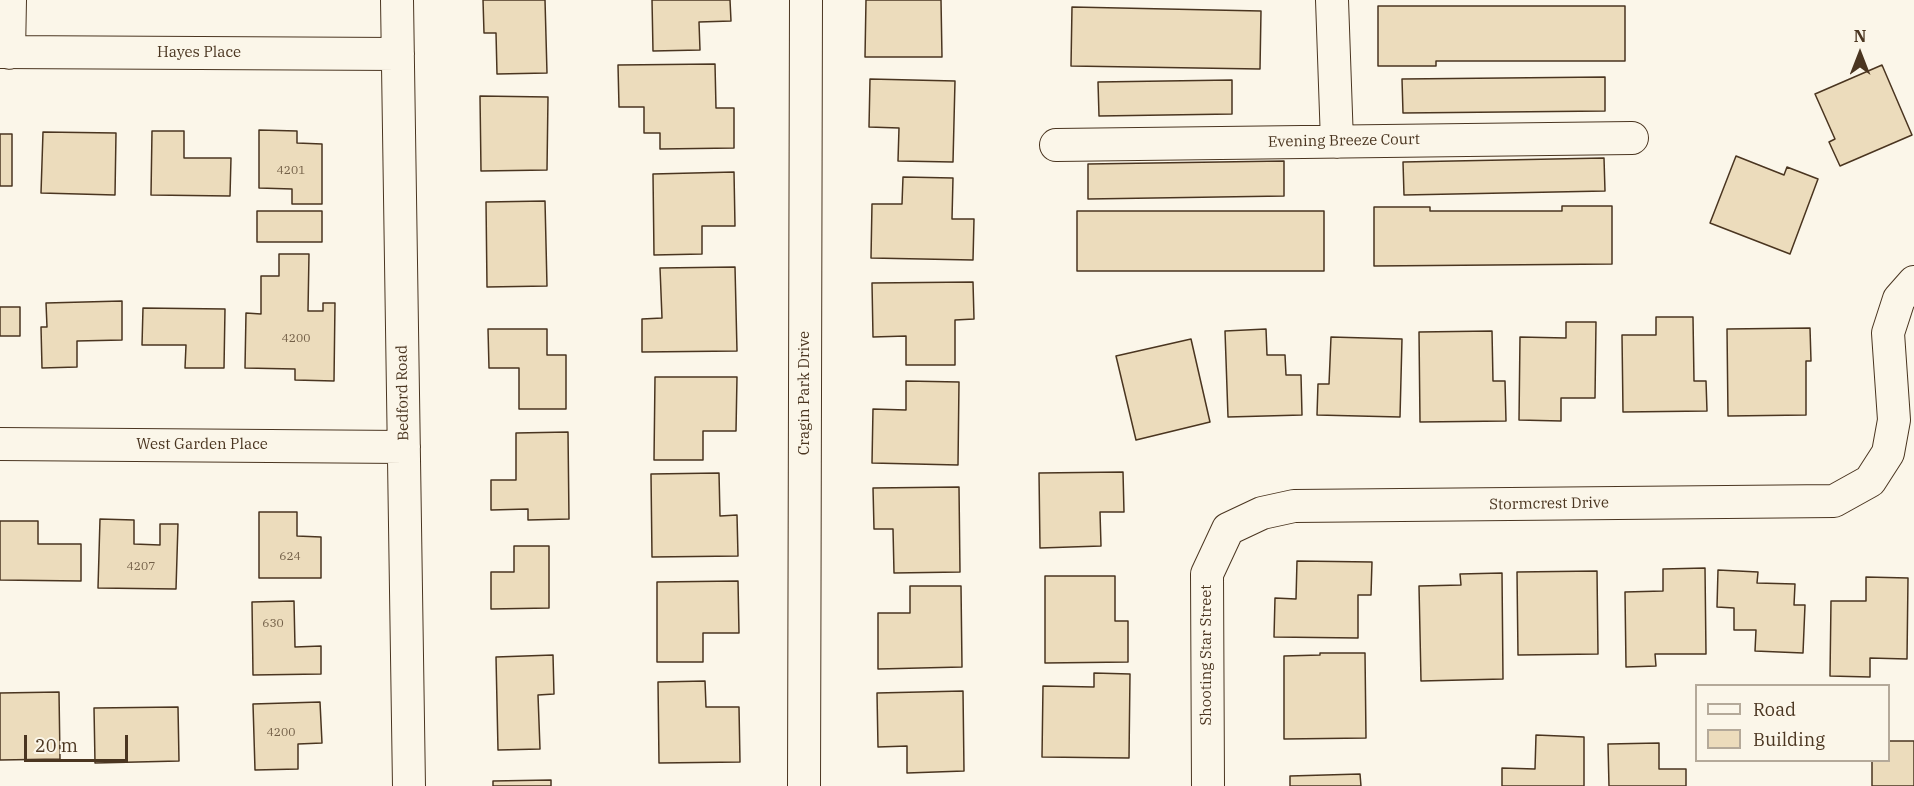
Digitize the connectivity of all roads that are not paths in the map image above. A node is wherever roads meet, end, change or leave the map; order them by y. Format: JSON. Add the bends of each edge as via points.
{"nodes":[{"id":1,"x":10,"y":0,"type":"edge"},
{"id":2,"x":398,"y":0,"type":"edge"},
{"id":3,"x":806,"y":0,"type":"edge"},
{"id":4,"x":1332,"y":0,"type":"edge"},
{"id":5,"x":5,"y":52,"type":"edge"},
{"id":6,"x":398,"y":54,"type":"junction"},
{"id":7,"x":1632,"y":138,"type":"dead end"},
{"id":8,"x":1337,"y":142,"type":"junction"},
{"id":9,"x":1056,"y":145,"type":"dead end"},
{"id":10,"x":1914,"y":282,"type":"edge"},
{"id":11,"x":0,"y":444,"type":"edge"},
{"id":12,"x":404,"y":447,"type":"junction"},
{"id":13,"x":1228,"y":529,"type":"joint"},
{"id":14,"x":409,"y":786,"type":"edge"},
{"id":15,"x":804,"y":786,"type":"edge"},
{"id":16,"x":1208,"y":786,"type":"edge"}],
"edges":[{"from":1,"to":5,"type":"street"},
{"from":2,"to":6,"type":"street","name":"Bedford Road"},
{"from":3,"to":15,"type":"street","name":"Cragin Park Drive"},
{"from":4,"to":8,"type":"street"},
{"from":5,"to":6,"type":"street","name":"Hayes Place"},
{"from":6,"to":12,"type":"street","name":"Bedford Road"},
{"from":7,"to":8,"type":"street","name":"Evening Breeze Court"},
{"from":8,"to":9,"type":"street","name":"Evening Breeze Court"},
{"from":10,"to":13,"type":"street","name":"Stormcrest Drive","via":[[1899,299],[1888,333],[1894,420],[1888,453],[1870,481],[1834,501],[1294,506],[1262,513]]},
{"from":11,"to":12,"type":"street","name":"West Garden Place"},
{"from":12,"to":14,"type":"street","name":"Bedford Road"},
{"from":13,"to":16,"type":"street","name":"Shooting Star Street","via":[[1207,574]]}]}
